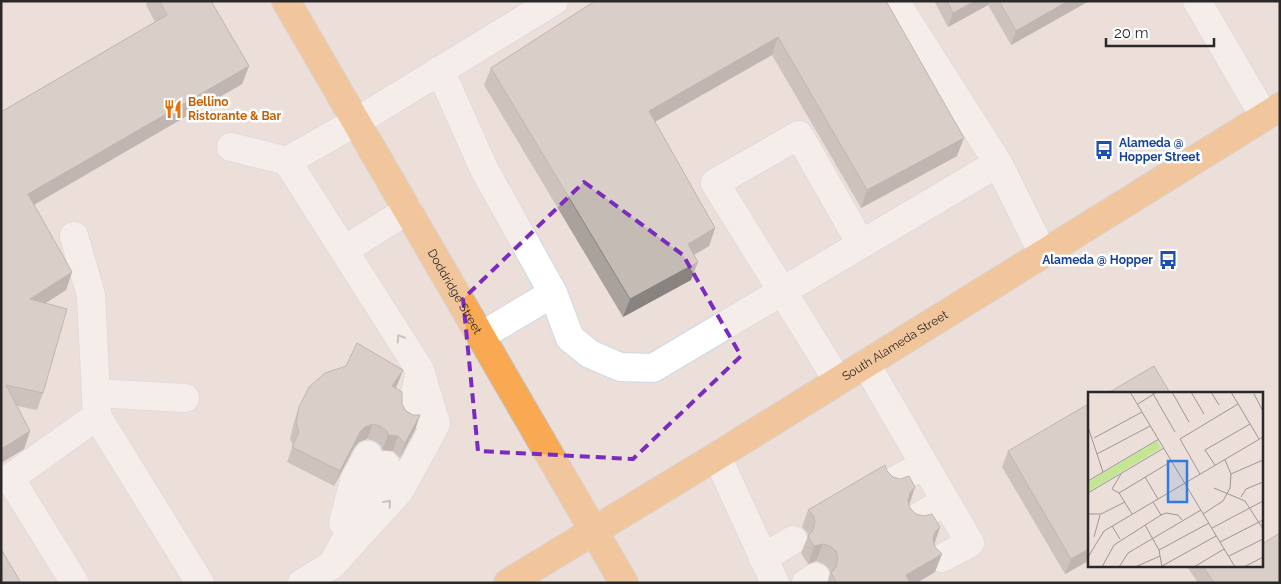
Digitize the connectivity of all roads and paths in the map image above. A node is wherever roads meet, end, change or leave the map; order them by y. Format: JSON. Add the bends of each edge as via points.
{"nodes":[{"id":1,"x":286,"y":1,"type":"edge"},
{"id":2,"x":554,"y":1,"type":"edge"},
{"id":3,"x":895,"y":1,"type":"edge"},
{"id":4,"x":1197,"y":1,"type":"edge"},
{"id":5,"x":440,"y":70,"type":"junction"},
{"id":6,"x":1272,"y":112,"type":"edge"},
{"id":7,"x":356,"y":122,"type":"junction"},
{"id":8,"x":232,"y":147,"type":"dead end"},
{"id":9,"x":287,"y":161,"type":"junction"},
{"id":10,"x":998,"y":163,"type":"junction"},
{"id":11,"x":408,"y":210,"type":"junction"},
{"id":12,"x":74,"y":236,"type":"dead end"},
{"id":13,"x":862,"y":244,"type":"junction"},
{"id":14,"x":344,"y":250,"type":"junction"},
{"id":15,"x":1043,"y":254,"type":"junction"},
{"id":16,"x":783,"y":291,"type":"junction"},
{"id":17,"x":553,"y":292,"type":"junction"},
{"id":18,"x":481,"y":336,"type":"junction"},
{"id":19,"x":866,"y":364,"type":"junction"},
{"id":20,"x":420,"y":370,"type":"junction"},
{"id":21,"x":838,"y":381,"type":"junction"},
{"id":22,"x":185,"y":398,"type":"dead end"},
{"id":23,"x":96,"y":404,"type":"junction"},
{"id":24,"x":403,"y":411,"type":"edge"},
{"id":25,"x":717,"y":456,"type":"junction"},
{"id":26,"x":377,"y":460,"type":"dead end"},
{"id":27,"x":924,"y":465,"type":"junction"},
{"id":28,"x":894,"y":481,"type":"edge"},
{"id":29,"x":945,"y":501,"type":"junction"},
{"id":30,"x":917,"y":518,"type":"edge"},
{"id":31,"x":594,"y":532,"type":"junction"},
{"id":32,"x":793,"y":540,"type":"dead end"},
{"id":33,"x":763,"y":558,"type":"junction"},
{"id":34,"x":942,"y":558,"type":"dead end"},
{"id":35,"x":332,"y":565,"type":"junction"},
{"id":36,"x":74,"y":583,"type":"edge"},
{"id":37,"x":200,"y":583,"type":"edge"},
{"id":38,"x":302,"y":583,"type":"edge"},
{"id":39,"x":508,"y":583,"type":"edge"},
{"id":40,"x":624,"y":583,"type":"edge"},
{"id":41,"x":776,"y":583,"type":"edge"}],
"edges":[{"from":1,"to":7,"type":"main road","name":"Doddridge Street"},
{"from":2,"to":5,"type":"street"},
{"from":3,"to":10,"type":"street"},
{"from":4,"to":6,"type":"street"},
{"from":5,"to":7,"type":"street"},
{"from":5,"to":17,"type":"street","via":[[484,169]]},
{"from":6,"to":15,"type":"main road","name":"South Alameda Street"},
{"from":7,"to":9,"type":"street"},
{"from":7,"to":11,"type":"main road","name":"Doddridge Street"},
{"from":8,"to":9,"type":"street"},
{"from":9,"to":14,"type":"street"},
{"from":10,"to":13,"type":"street"},
{"from":10,"to":15,"type":"street"},
{"from":11,"to":14,"type":"street"},
{"from":11,"to":18,"type":"main road","name":"Doddridge Street"},
{"from":12,"to":23,"type":"street","via":[[91,295]]},
{"from":13,"to":16,"type":"street"},
{"from":13,"to":16,"type":"street","via":[[799,135],[715,183]]},
{"from":20,"to":14,"type":"street","one_way":true},
{"from":15,"to":19,"type":"main road","name":"South Alameda Street"},
{"from":16,"to":17,"type":"street","via":[[653,368],[620,367],[590,354],[570,338]]},
{"from":16,"to":21,"type":"street"},
{"from":17,"to":18,"type":"street"},
{"from":18,"to":31,"type":"main road","name":"Doddridge Street"},
{"from":19,"to":21,"type":"main road","name":"South Alameda Street"},
{"from":19,"to":27,"type":"street"},
{"from":20,"to":24,"type":"street"},
{"from":35,"to":20,"type":"street","one_way":true,"via":[[400,490],[436,424]]},
{"from":21,"to":25,"type":"main road","name":"South Alameda Street"},
{"from":22,"to":23,"type":"street"},
{"from":23,"to":36,"type":"street","via":[[10,478]]},
{"from":23,"to":37,"type":"street"},
{"from":25,"to":31,"type":"main road","name":"South Alameda Street"},
{"from":25,"to":33,"type":"street"},
{"from":26,"to":35,"type":"street"},
{"from":27,"to":28,"type":"street"},
{"from":27,"to":29,"type":"street"},
{"from":29,"to":30,"type":"street"},
{"from":29,"to":34,"type":"street","via":[[970,544]]},
{"from":31,"to":39,"type":"main road","name":"South Alameda Street"},
{"from":31,"to":40,"type":"main road","name":"Doddridge Street"},
{"from":32,"to":33,"type":"street"},
{"from":33,"to":41,"type":"street"},
{"from":35,"to":38,"type":"street"}]}
